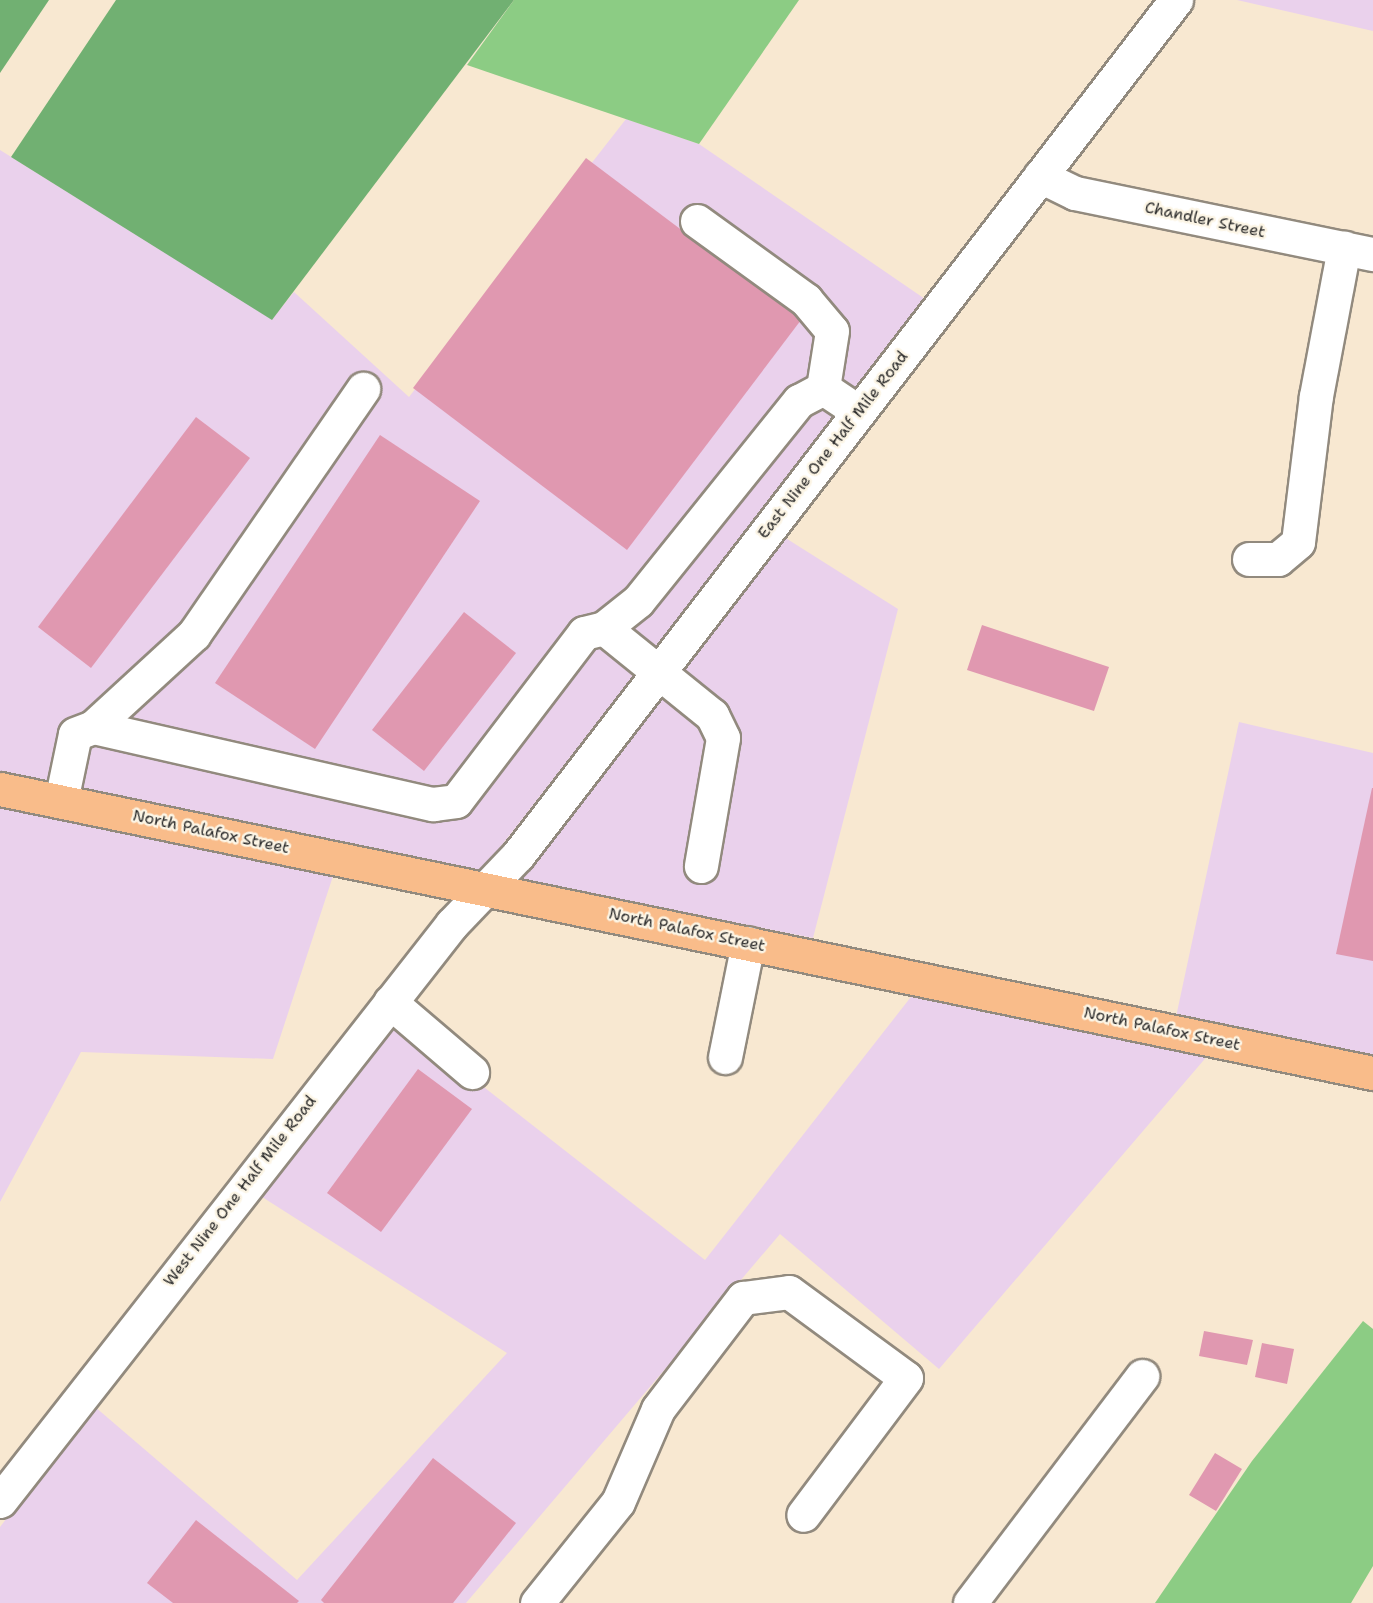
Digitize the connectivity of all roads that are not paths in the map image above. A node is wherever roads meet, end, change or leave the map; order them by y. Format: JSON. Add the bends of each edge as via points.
{"nodes":[{"id":1,"x":1176,"y":0,"type":"edge"},
{"id":2,"x":1040,"y":176,"type":"junction"},
{"id":3,"x":697,"y":220,"type":"dead end"},
{"id":4,"x":1359,"y":251,"type":"edge"},
{"id":5,"x":363,"y":388,"type":"dead end"},
{"id":6,"x":823,"y":388,"type":"junction"},
{"id":7,"x":859,"y":412,"type":"junction"},
{"id":8,"x":1249,"y":559,"type":"dead end"},
{"id":9,"x":604,"y":628,"type":"junction"},
{"id":10,"x":660,"y":671,"type":"junction"},
{"id":11,"x":93,"y":727,"type":"junction"},
{"id":12,"x":0,"y":789,"type":"edge"},
{"id":13,"x":61,"y":801,"type":"junction"},
{"id":14,"x":701,"y":866,"type":"dead end"},
{"id":15,"x":489,"y":889,"type":"junction"},
{"id":16,"x":748,"y":943,"type":"junction"},
{"id":17,"x":390,"y":1002,"type":"junction"},
{"id":18,"x":725,"y":1057,"type":"dead end"},
{"id":19,"x":472,"y":1072,"type":"dead end"},
{"id":20,"x":1373,"y":1073,"type":"edge"},
{"id":21,"x":1142,"y":1376,"type":"dead end"},
{"id":22,"x":0,"y":1501,"type":"edge"},
{"id":23,"x":803,"y":1515,"type":"dead end"},
{"id":24,"x":537,"y":1603,"type":"edge"},
{"id":25,"x":970,"y":1603,"type":"edge"}],
"edges":[{"from":1,"to":2,"type":"street","name":"East Nine One Half Mile Road"},
{"from":2,"to":4,"type":"street","name":"Chandler Street","via":[[1075,193]]},
{"from":2,"to":7,"type":"street","name":"East Nine One Half Mile Road"},
{"from":3,"to":6,"type":"street","via":[[806,300],[832,331]]},
{"from":4,"to":8,"type":"street","via":[[1316,396],[1298,542],[1278,559]]},
{"from":5,"to":11,"type":"street","via":[[194,634]]},
{"from":6,"to":7,"type":"street"},
{"from":6,"to":9,"type":"street","via":[[798,401],[638,601]]},
{"from":7,"to":10,"type":"street","name":"East Nine One Half Mile Road"},
{"from":9,"to":10,"type":"street"},
{"from":9,"to":11,"type":"street","via":[[584,633],[456,801],[433,804]]},
{"from":10,"to":14,"type":"street","via":[[712,716],[723,738]]},
{"from":10,"to":15,"type":"street","name":"East Nine One Half Mile Road"},
{"from":11,"to":13,"type":"street","via":[[75,734]]},
{"from":12,"to":13,"type":"main road","name":"North Palafox Street"},
{"from":13,"to":15,"type":"main road","name":"North Palafox Street"},
{"from":15,"to":16,"type":"main road","name":"North Palafox Street"},
{"from":15,"to":17,"type":"street","name":"West Nine One Half Mile Road","via":[[452,924]]},
{"from":16,"to":18,"type":"street"},
{"from":16,"to":20,"type":"main road","name":"North Palafox Street"},
{"from":17,"to":19,"type":"street"},
{"from":17,"to":22,"type":"street","name":"West Nine One Half Mile Road"},
{"from":21,"to":25,"type":"street"},
{"from":23,"to":24,"type":"street","via":[[906,1378],[789,1292],[742,1298],[658,1408],[618,1502]]}]}
